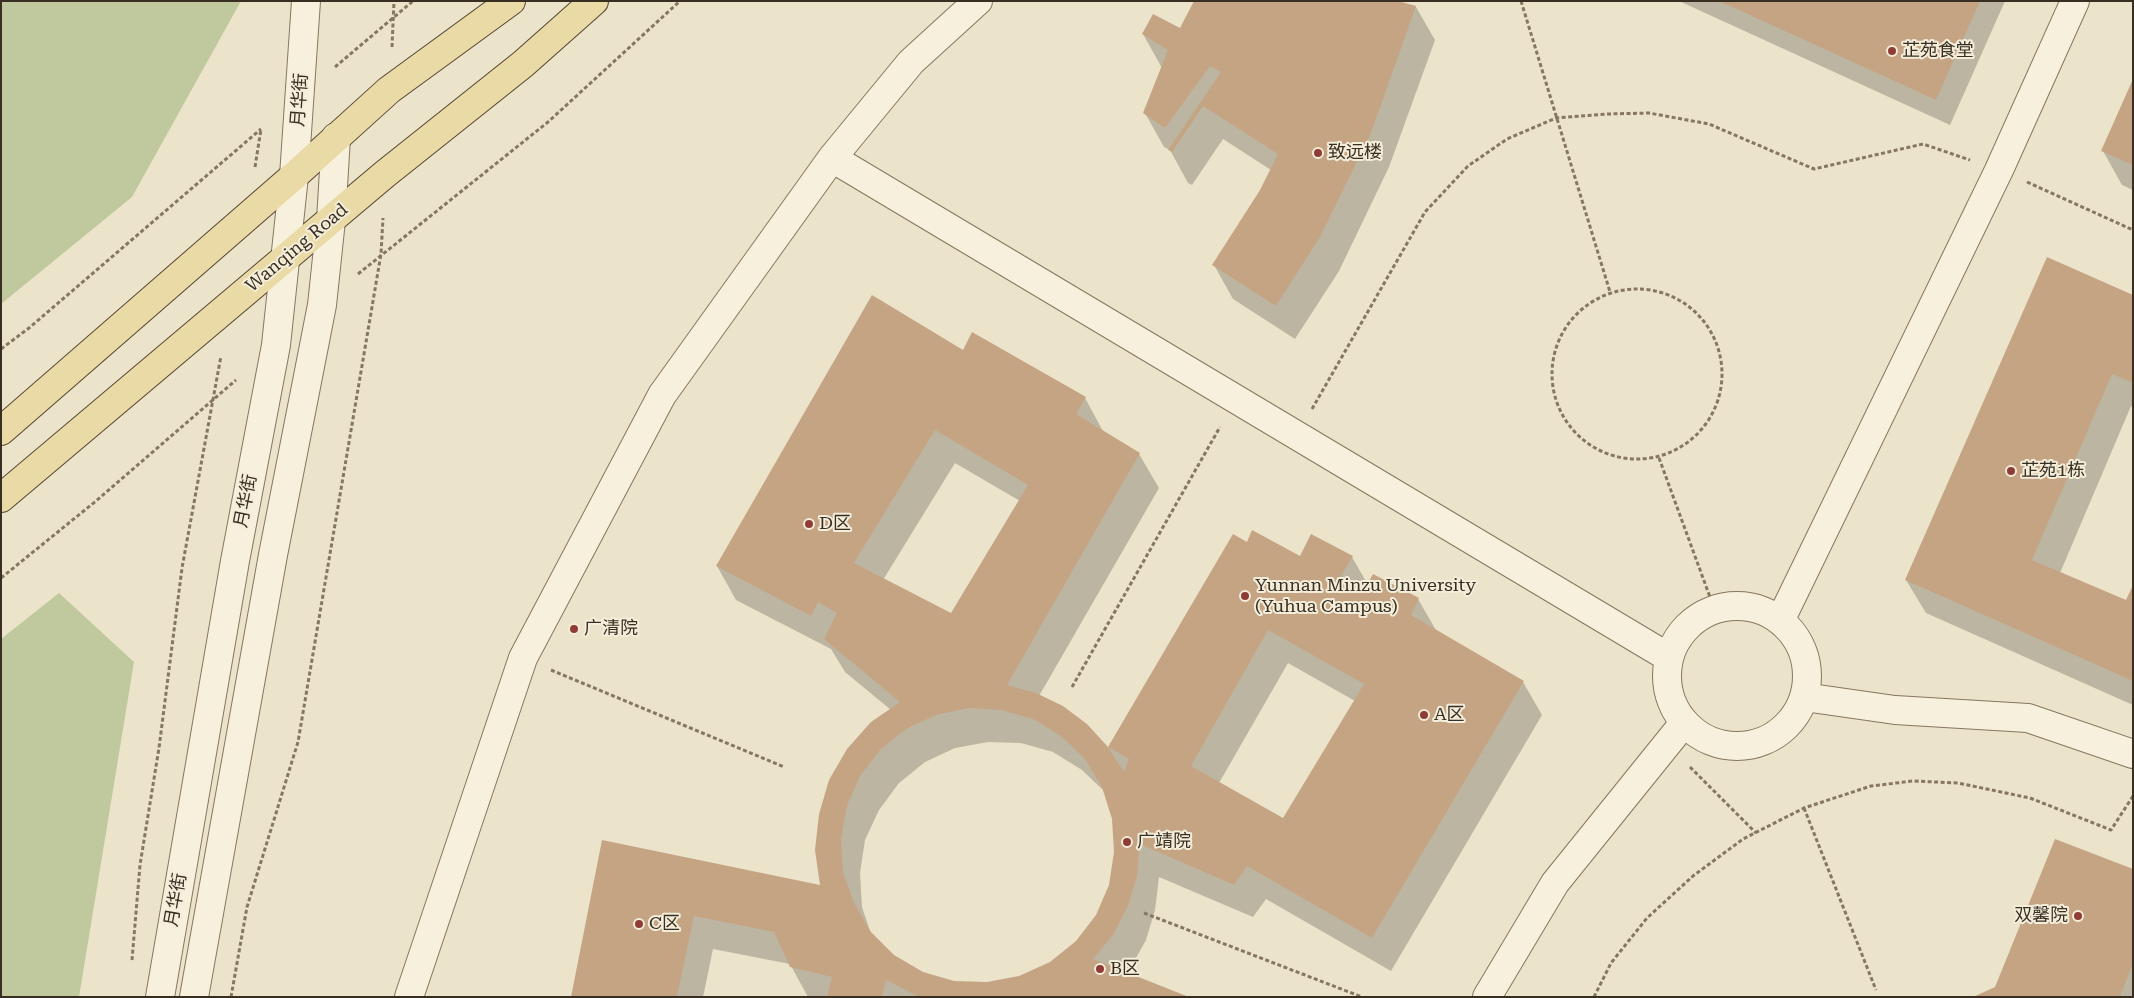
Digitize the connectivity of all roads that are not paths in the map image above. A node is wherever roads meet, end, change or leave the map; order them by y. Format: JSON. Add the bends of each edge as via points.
{"nodes":[{"id":1,"x":306,"y":1,"type":"edge"},
{"id":2,"x":511,"y":1,"type":"edge"},
{"id":3,"x":594,"y":1,"type":"edge"},
{"id":4,"x":978,"y":1,"type":"edge"},
{"id":5,"x":2075,"y":1,"type":"edge"},
{"id":6,"x":336,"y":137,"type":"junction"},
{"id":7,"x":832,"y":158,"type":"junction"},
{"id":8,"x":294,"y":176,"type":"junction"},
{"id":9,"x":331,"y":220,"type":"junction"},
{"id":10,"x":285,"y":257,"type":"junction"},
{"id":11,"x":1,"y":431,"type":"edge"},
{"id":12,"x":1,"y":498,"type":"edge"},
{"id":13,"x":1781,"y":619,"type":"junction"},
{"id":14,"x":1668,"y":657,"type":"junction"},
{"id":15,"x":1804,"y":697,"type":"junction"},
{"id":16,"x":1675,"y":733,"type":"junction"},
{"id":17,"x":2133,"y":754,"type":"edge"},
{"id":18,"x":160,"y":997,"type":"edge"},
{"id":19,"x":194,"y":997,"type":"edge"},
{"id":20,"x":409,"y":997,"type":"edge"},
{"id":21,"x":1487,"y":997,"type":"edge"}],
"edges":[{"from":1,"to":8,"type":"street","name":"月华街"},
{"from":2,"to":6,"type":"main road","via":[[389,90]]},
{"from":3,"to":9,"type":"main road","name":"Wanqing Road","via":[[523,64]]},
{"from":4,"to":7,"type":"street","via":[[910,62]]},
{"from":5,"to":13,"type":"street","via":[[1999,170]]},
{"from":6,"to":8,"type":"main road"},
{"from":6,"to":9,"type":"street","name":"月华街"},
{"from":7,"to":14,"type":"street"},
{"from":7,"to":20,"type":"street","via":[[662,395],[523,658]]},
{"from":8,"to":10,"type":"street","name":"月华街"},
{"from":8,"to":11,"type":"main road"},
{"from":9,"to":10,"type":"main road","name":"Wanqing Road"},
{"from":9,"to":19,"type":"street","name":"月华街","via":[[322,305],[273,555]]},
{"from":10,"to":12,"type":"main road","name":"Wanqing Road"},
{"from":10,"to":18,"type":"street","name":"月华街","via":[[276,345],[234,561]]},
{"from":13,"to":14,"type":"street","via":[[1749,605],[1714,608],[1685,626]]},
{"from":13,"to":15,"type":"street","via":[[1802,651],[1807,669]]},
{"from":14,"to":16,"type":"street","via":[[1667,692]]},
{"from":15,"to":16,"type":"street","via":[[1789,723],[1765,740],[1736,747]]},
{"from":15,"to":17,"type":"street","via":[[1895,710],[2028,718]]},
{"from":16,"to":21,"type":"street","via":[[1555,883]]}]}
